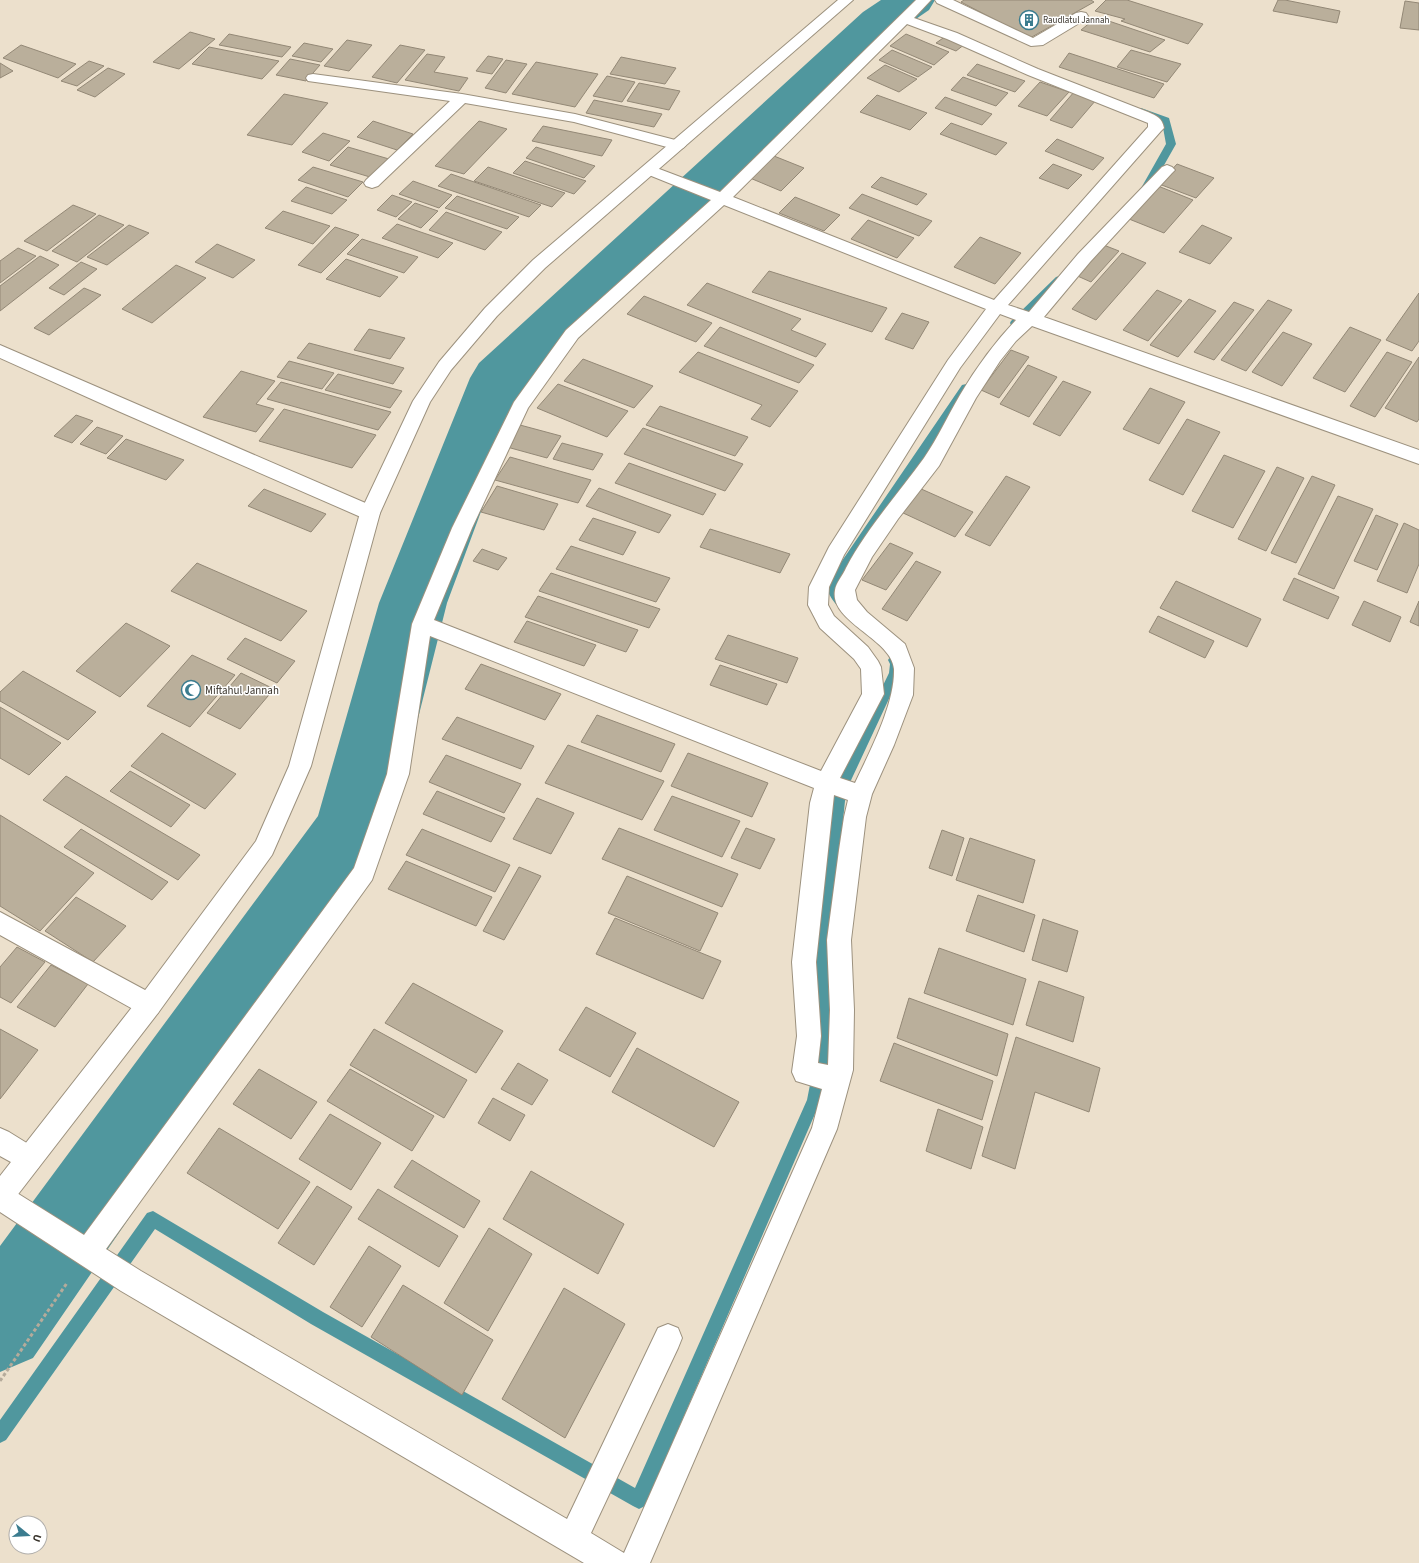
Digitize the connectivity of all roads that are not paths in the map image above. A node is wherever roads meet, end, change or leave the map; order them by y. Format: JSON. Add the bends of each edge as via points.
{"nodes":[{"id":1,"x":846,"y":0,"type":"edge"},
{"id":2,"x":924,"y":0,"type":"edge"},
{"id":3,"x":942,"y":0,"type":"edge"},
{"id":4,"x":1081,"y":16,"type":"dead end"},
{"id":5,"x":905,"y":19,"type":"junction"},
{"id":6,"x":313,"y":78,"type":"dead end"},
{"id":7,"x":462,"y":98,"type":"junction"},
{"id":8,"x":678,"y":145,"type":"junction"},
{"id":9,"x":649,"y":170,"type":"junction"},
{"id":10,"x":1167,"y":170,"type":"dead end"},
{"id":11,"x":372,"y":183,"type":"dead end"},
{"id":12,"x":715,"y":195,"type":"junction"},
{"id":13,"x":1000,"y":309,"type":"junction"},
{"id":14,"x":1027,"y":319,"type":"junction"},
{"id":15,"x":0,"y":351,"type":"edge"},
{"id":16,"x":1419,"y":457,"type":"edge"},
{"id":17,"x":370,"y":512,"type":"junction"},
{"id":18,"x":422,"y":624,"type":"junction"},
{"id":19,"x":843,"y":789,"type":"junction"},
{"id":20,"x":0,"y":923,"type":"edge"},
{"id":21,"x":148,"y":1004,"type":"junction"},
{"id":22,"x":827,"y":1078,"type":"junction"},
{"id":23,"x":0,"y":1142,"type":"edge"},
{"id":24,"x":29,"y":1159,"type":"junction"},
{"id":25,"x":0,"y":1197,"type":"edge"},
{"id":26,"x":90,"y":1254,"type":"junction"},
{"id":27,"x":668,"y":1338,"type":"dead end"},
{"id":28,"x":573,"y":1540,"type":"junction"},
{"id":29,"x":613,"y":1563,"type":"edge"},
{"id":30,"x":635,"y":1563,"type":"edge"}],
"edges":[{"from":1,"to":8,"type":"street"},
{"from":2,"to":5,"type":"street"},
{"from":3,"to":4,"type":"street","via":[[1032,42],[1038,42]]},
{"from":5,"to":12,"type":"street"},
{"from":5,"to":13,"type":"street","via":[[952,36],[1155,121],[1156,128]]},
{"from":6,"to":7,"type":"street"},
{"from":7,"to":8,"type":"street","via":[[575,118]]},
{"from":7,"to":11,"type":"street"},
{"from":8,"to":9,"type":"street"},
{"from":9,"to":12,"type":"street"},
{"from":9,"to":17,"type":"street","via":[[539,264],[491,312],[445,366],[422,401]]},
{"from":10,"to":14,"type":"street"},
{"from":12,"to":13,"type":"street"},
{"from":12,"to":18,"type":"street","via":[[572,334],[520,406],[462,528]]},
{"from":13,"to":14,"type":"street"},
{"from":13,"to":19,"type":"street","via":[[954,364],[836,552],[819,588],[818,605],[827,622],[861,653],[870,667],[873,694]]},
{"from":14,"to":16,"type":"street"},
{"from":14,"to":19,"type":"street","via":[[994,357],[969,395],[932,461],[864,553],[845,590],[847,603],[860,618],[898,650],[904,668],[902,695],[883,745]]},
{"from":15,"to":17,"type":"street"},
{"from":17,"to":21,"type":"street","via":[[300,766],[264,848]]},
{"from":18,"to":19,"type":"street"},
{"from":18,"to":26,"type":"street","via":[[398,774],[364,873]]},
{"from":19,"to":22,"type":"street","via":[[850,850],[839,940],[842,1010],[840,1070]]},
{"from":19,"to":22,"type":"street","via":[[821,803],[804,962],[809,1036],[805,1072]]},
{"from":20,"to":21,"type":"street"},
{"from":21,"to":24,"type":"street"},
{"from":22,"to":30,"type":"street","via":[[824,1128]]},
{"from":23,"to":24,"type":"street"},
{"from":24,"to":25,"type":"street"},
{"from":25,"to":26,"type":"street"},
{"from":26,"to":28,"type":"street","via":[[131,1281]]},
{"from":27,"to":28,"type":"street"},
{"from":28,"to":29,"type":"street"}]}
